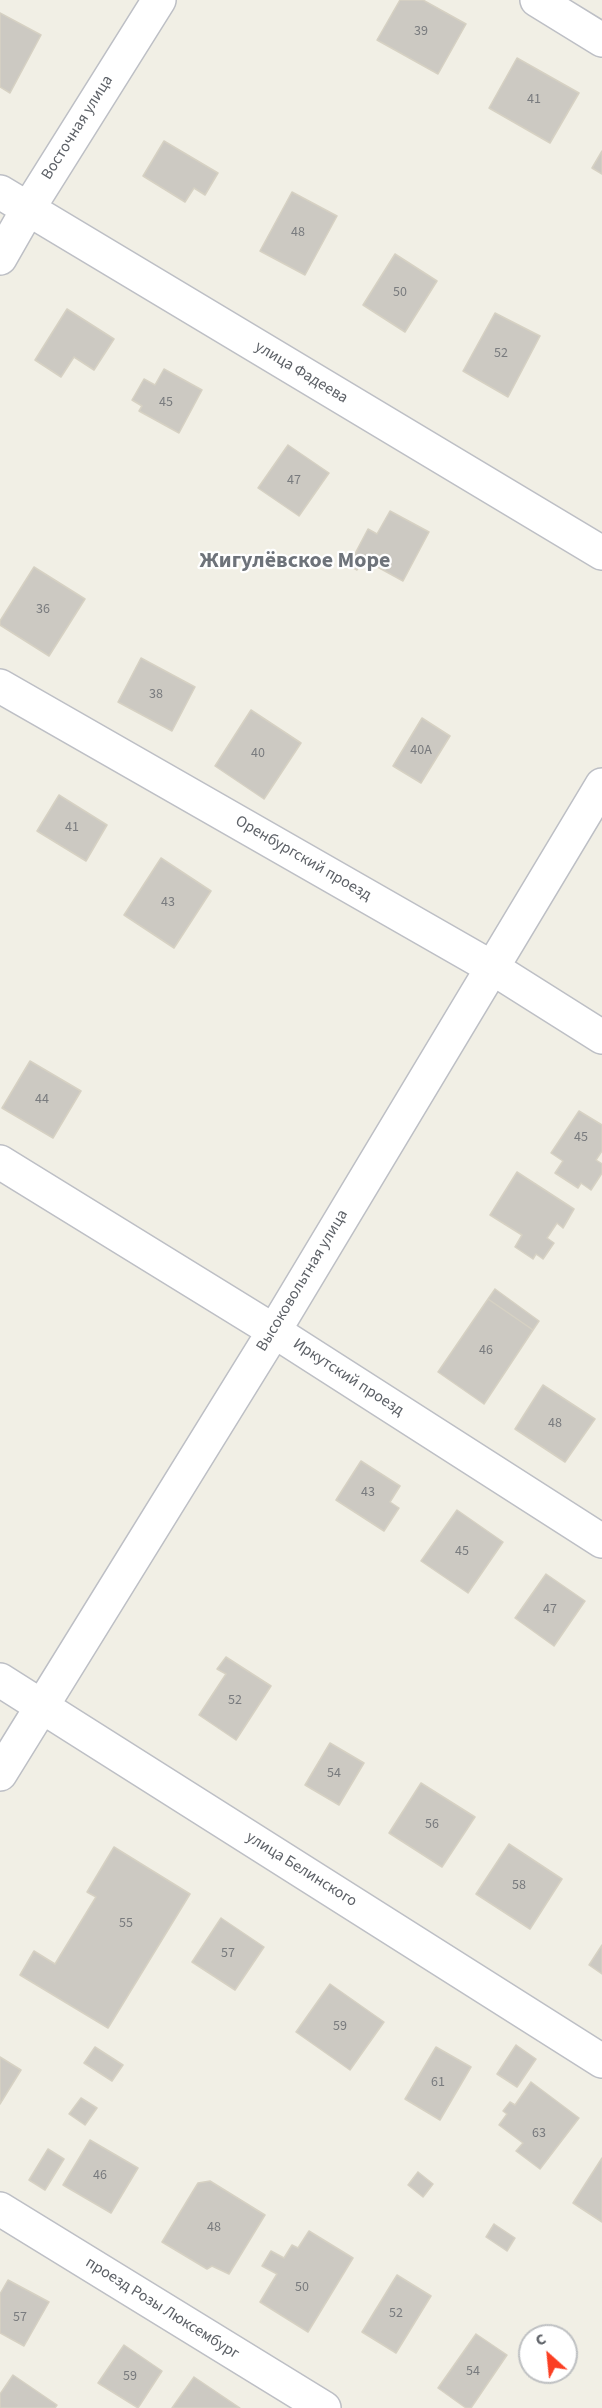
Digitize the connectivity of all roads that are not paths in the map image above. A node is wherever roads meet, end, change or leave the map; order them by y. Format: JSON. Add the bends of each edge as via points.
{"nodes":[{"id":1,"x":159,"y":0,"type":"edge"},
{"id":2,"x":537,"y":0,"type":"edge"},
{"id":3,"x":602,"y":40,"type":"edge"},
{"id":4,"x":0,"y":192,"type":"edge"},
{"id":5,"x":28,"y":209,"type":"junction"},
{"id":6,"x":0,"y":258,"type":"edge"},
{"id":7,"x":602,"y":553,"type":"edge"},
{"id":8,"x":0,"y":686,"type":"edge"},
{"id":9,"x":602,"y":785,"type":"edge"},
{"id":10,"x":491,"y":967,"type":"junction"},
{"id":11,"x":602,"y":1037,"type":"edge"},
{"id":12,"x":0,"y":1162,"type":"edge"},
{"id":13,"x":274,"y":1331,"type":"junction"},
{"id":14,"x":602,"y":1541,"type":"edge"},
{"id":15,"x":0,"y":1680,"type":"edge"},
{"id":16,"x":43,"y":1706,"type":"junction"},
{"id":17,"x":0,"y":1774,"type":"edge"},
{"id":18,"x":602,"y":2061,"type":"edge"},
{"id":19,"x":0,"y":2209,"type":"edge"},
{"id":20,"x":324,"y":2408,"type":"edge"}],
"edges":[{"from":1,"to":5,"type":"street","name":"Восточная улица"},
{"from":2,"to":3,"type":"street"},
{"from":4,"to":5,"type":"street","name":"улица Фадеева"},
{"from":5,"to":6,"type":"street","name":"Восточная улица"},
{"from":5,"to":7,"type":"street","name":"улица Фадеева"},
{"from":8,"to":10,"type":"street","name":"Оренбургский проезд"},
{"from":9,"to":10,"type":"street","name":"Высоковольтная улица"},
{"from":10,"to":11,"type":"street","name":"Оренбургский проезд"},
{"from":10,"to":13,"type":"street","name":"Высоковольтная улица"},
{"from":12,"to":13,"type":"street","name":"Иркутский проезд"},
{"from":13,"to":14,"type":"street","name":"Иркутский проезд"},
{"from":13,"to":16,"type":"street","name":"Высоковольтная улица"},
{"from":15,"to":16,"type":"street","name":"улица Белинского"},
{"from":16,"to":17,"type":"street","name":"Высоковольтная улица"},
{"from":16,"to":18,"type":"street","name":"улица Белинского"},
{"from":19,"to":20,"type":"street","name":"проезд Розы Люксембург"}]}
